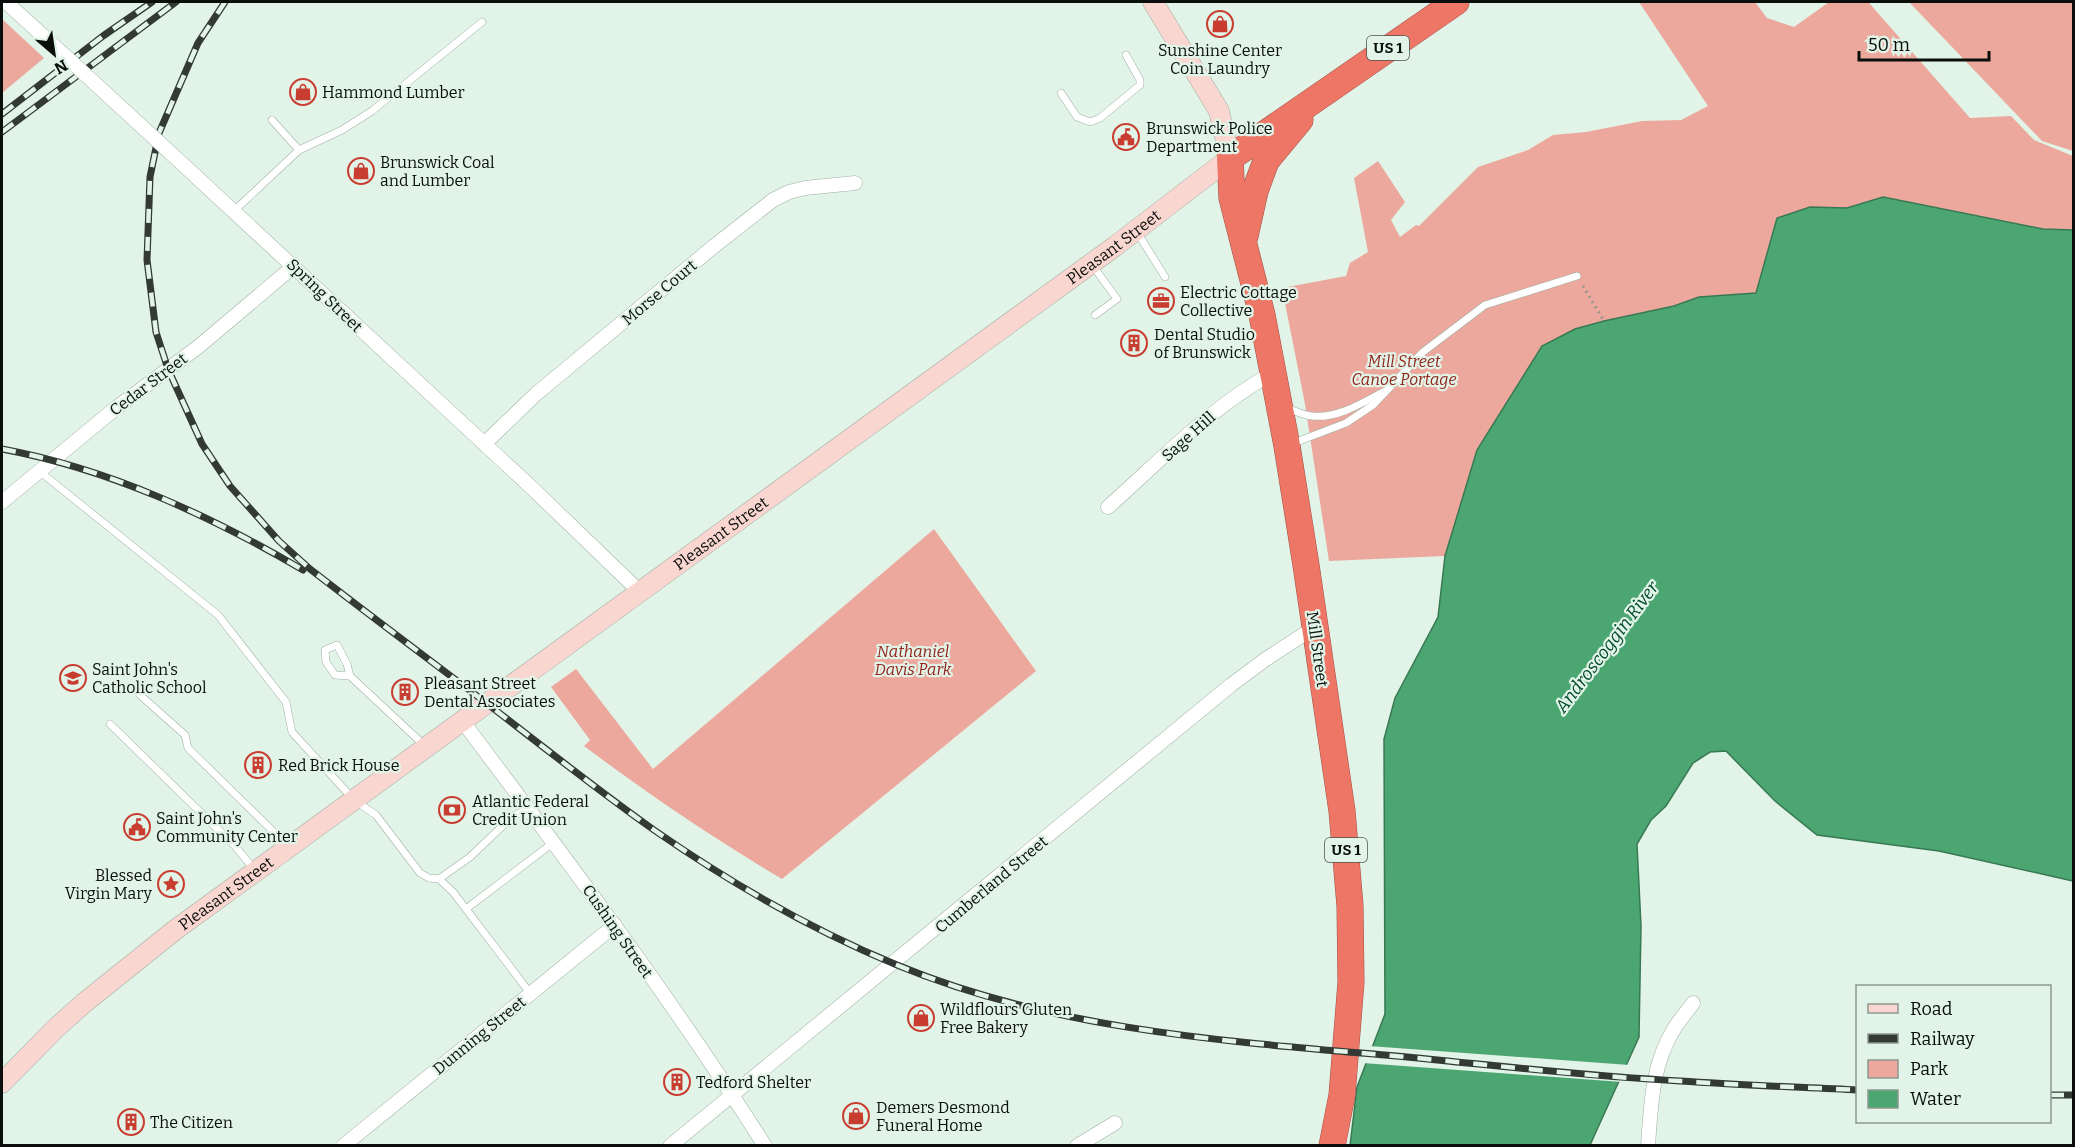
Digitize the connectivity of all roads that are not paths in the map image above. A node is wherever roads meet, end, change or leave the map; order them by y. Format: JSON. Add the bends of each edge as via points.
{"nodes":[{"id":1,"x":6,"y":2,"type":"edge"},
{"id":2,"x":1153,"y":2,"type":"edge"},
{"id":3,"x":1456,"y":2,"type":"edge"},
{"id":4,"x":482,"y":22,"type":"dead end"},
{"id":5,"x":1126,"y":55,"type":"dead end"},
{"id":6,"x":1327,"y":89,"type":"junction"},
{"id":7,"x":1060,"y":93,"type":"dead end"},
{"id":8,"x":272,"y":120,"type":"dead end"},
{"id":9,"x":298,"y":150,"type":"junction"},
{"id":10,"x":1230,"y":158,"type":"junction"},
{"id":11,"x":855,"y":183,"type":"dead end"},
{"id":12,"x":234,"y":210,"type":"junction"},
{"id":13,"x":1136,"y":230,"type":"junction"},
{"id":14,"x":1244,"y":240,"type":"junction"},
{"id":15,"x":1091,"y":264,"type":"junction"},
{"id":16,"x":294,"y":266,"type":"junction"},
{"id":17,"x":1577,"y":276,"type":"road end"},
{"id":18,"x":1165,"y":277,"type":"dead end"},
{"id":19,"x":1095,"y":315,"type":"dead end"},
{"id":20,"x":1273,"y":373,"type":"junction"},
{"id":21,"x":1388,"y":389,"type":"junction"},
{"id":22,"x":1279,"y":405,"type":"junction"},
{"id":23,"x":484,"y":444,"type":"junction"},
{"id":24,"x":1287,"y":446,"type":"junction"},
{"id":25,"x":38,"y":471,"type":"junction"},
{"id":26,"x":2,"y":502,"type":"edge"},
{"id":27,"x":1108,"y":507,"type":"dead end"},
{"id":28,"x":640,"y":592,"type":"junction"},
{"id":29,"x":1315,"y":627,"type":"junction"},
{"id":30,"x":350,"y":676,"type":"junction"},
{"id":31,"x":140,"y":695,"type":"dead end"},
{"id":32,"x":463,"y":722,"type":"junction"},
{"id":33,"x":110,"y":723,"type":"dead end"},
{"id":34,"x":426,"y":747,"type":"junction"},
{"id":35,"x":354,"y":800,"type":"junction"},
{"id":36,"x":529,"y":810,"type":"junction"},
{"id":37,"x":554,"y":842,"type":"junction"},
{"id":38,"x":289,"y":847,"type":"junction"},
{"id":39,"x":256,"y":871,"type":"junction"},
{"id":40,"x":439,"y":879,"type":"junction"},
{"id":41,"x":466,"y":909,"type":"junction"},
{"id":42,"x":615,"y":925,"type":"junction"},
{"id":43,"x":530,"y":993,"type":"junction"},
{"id":44,"x":1694,"y":1003,"type":"dead end"},
{"id":45,"x":2,"y":1083,"type":"edge"},
{"id":46,"x":733,"y":1095,"type":"junction"},
{"id":47,"x":1115,"y":1123,"type":"dead end"},
{"id":48,"x":343,"y":1146,"type":"edge"},
{"id":49,"x":670,"y":1146,"type":"edge"},
{"id":50,"x":765,"y":1146,"type":"edge"},
{"id":51,"x":1077,"y":1146,"type":"edge"},
{"id":52,"x":1332,"y":1146,"type":"edge"},
{"id":53,"x":1648,"y":1146,"type":"edge"}],
"edges":[{"from":1,"to":12,"type":"street","name":"Spring Street","bridge":true},
{"from":2,"to":10,"type":"main road","via":[[1220,111]]},
{"from":3,"to":6,"type":"highway","name":"Pleasant Street","number":"US 1"},
{"from":4,"to":9,"type":"lane","via":[[372,111]]},
{"from":5,"to":7,"type":"lane","via":[[1140,85],[1100,117],[1090,122],[1077,117]]},
{"from":6,"to":10,"type":"highway","name":"Pleasant Street"},
{"from":6,"to":14,"type":"highway","number":"US 1","via":[[1266,161]]},
{"from":8,"to":9,"type":"lane"},
{"from":9,"to":12,"type":"lane"},
{"from":10,"to":13,"type":"main road","name":"Pleasant Street"},
{"from":10,"to":14,"type":"highway","name":"Mill Street","via":[[1232,198]]},
{"from":11,"to":23,"type":"street","name":"Morse Court","via":[[805,188],[773,200],[536,394]]},
{"from":12,"to":16,"type":"street","name":"Spring Street"},
{"from":13,"to":15,"type":"main road","name":"Pleasant Street"},
{"from":13,"to":18,"type":"lane"},
{"from":14,"to":20,"type":"highway","name":"Mill Street","number":"US 1"},
{"from":15,"to":19,"type":"lane","via":[[1117,299]]},
{"from":15,"to":28,"type":"main road","name":"Pleasant Street"},
{"from":16,"to":23,"type":"street","name":"Spring Street"},
{"from":16,"to":25,"type":"street","name":"Cedar Street","via":[[198,347]]},
{"from":17,"to":21,"type":"lane","via":[[1485,305],[1423,352]]},
{"from":20,"to":22,"type":"highway","name":"Mill Street","number":"US 1"},
{"from":20,"to":27,"type":"street","name":"Sage Hill","via":[[1219,408]]},
{"from":21,"to":22,"type":"lane","via":[[1331,416],[1311,416]]},
{"from":21,"to":24,"type":"lane","via":[[1346,423]]},
{"from":22,"to":24,"type":"highway","name":"Mill Street","number":"US 1"},
{"from":23,"to":28,"type":"street","name":"Spring Street"},
{"from":24,"to":29,"type":"highway","name":"Mill Street","number":"US 1"},
{"from":25,"to":26,"type":"street","name":"Cedar Street"},
{"from":25,"to":35,"type":"lane","via":[[218,615],[286,702],[292,732]]},
{"from":28,"to":32,"type":"main road","name":"Pleasant Street"},
{"from":29,"to":46,"type":"street","name":"Cumberland Street","via":[[1231,685]]},
{"from":29,"to":52,"type":"highway","name":"Mill Street","number":"US 1","via":[[1342,811],[1350,906],[1351,982],[1346,1057]]},
{"from":30,"to":30,"type":"lane","via":[[337,645],[325,650],[326,662],[335,675]]},
{"from":30,"to":34,"type":"lane"},
{"from":31,"to":38,"type":"lane","via":[[185,735],[188,747]]},
{"from":32,"to":34,"type":"main road","name":"Pleasant Street"},
{"from":32,"to":36,"type":"street","name":"Cushing Street"},
{"from":33,"to":39,"type":"lane"},
{"from":34,"to":35,"type":"main road","name":"Pleasant Street"},
{"from":35,"to":38,"type":"main road","name":"Pleasant Street"},
{"from":35,"to":40,"type":"lane","via":[[376,815],[420,873]]},
{"from":36,"to":37,"type":"street","name":"Cushing Street"},
{"from":36,"to":40,"type":"lane","via":[[513,816],[470,857]]},
{"from":37,"to":41,"type":"lane"},
{"from":37,"to":42,"type":"street","name":"Cushing Street"},
{"from":38,"to":39,"type":"main road","name":"Pleasant Street"},
{"from":39,"to":45,"type":"main road","name":"Pleasant Street","via":[[102,987]]},
{"from":40,"to":41,"type":"lane"},
{"from":41,"to":43,"type":"lane"},
{"from":42,"to":43,"type":"street","name":"Dunning Street"},
{"from":42,"to":46,"type":"street","name":"Cushing Street"},
{"from":43,"to":48,"type":"street","name":"Dunning Street"},
{"from":44,"to":53,"type":"street","via":[[1664,1047],[1653,1083]]},
{"from":46,"to":49,"type":"street","name":"Cumberland Street"},
{"from":46,"to":50,"type":"street","name":"Cushing Street"},
{"from":47,"to":51,"type":"street"}]}
